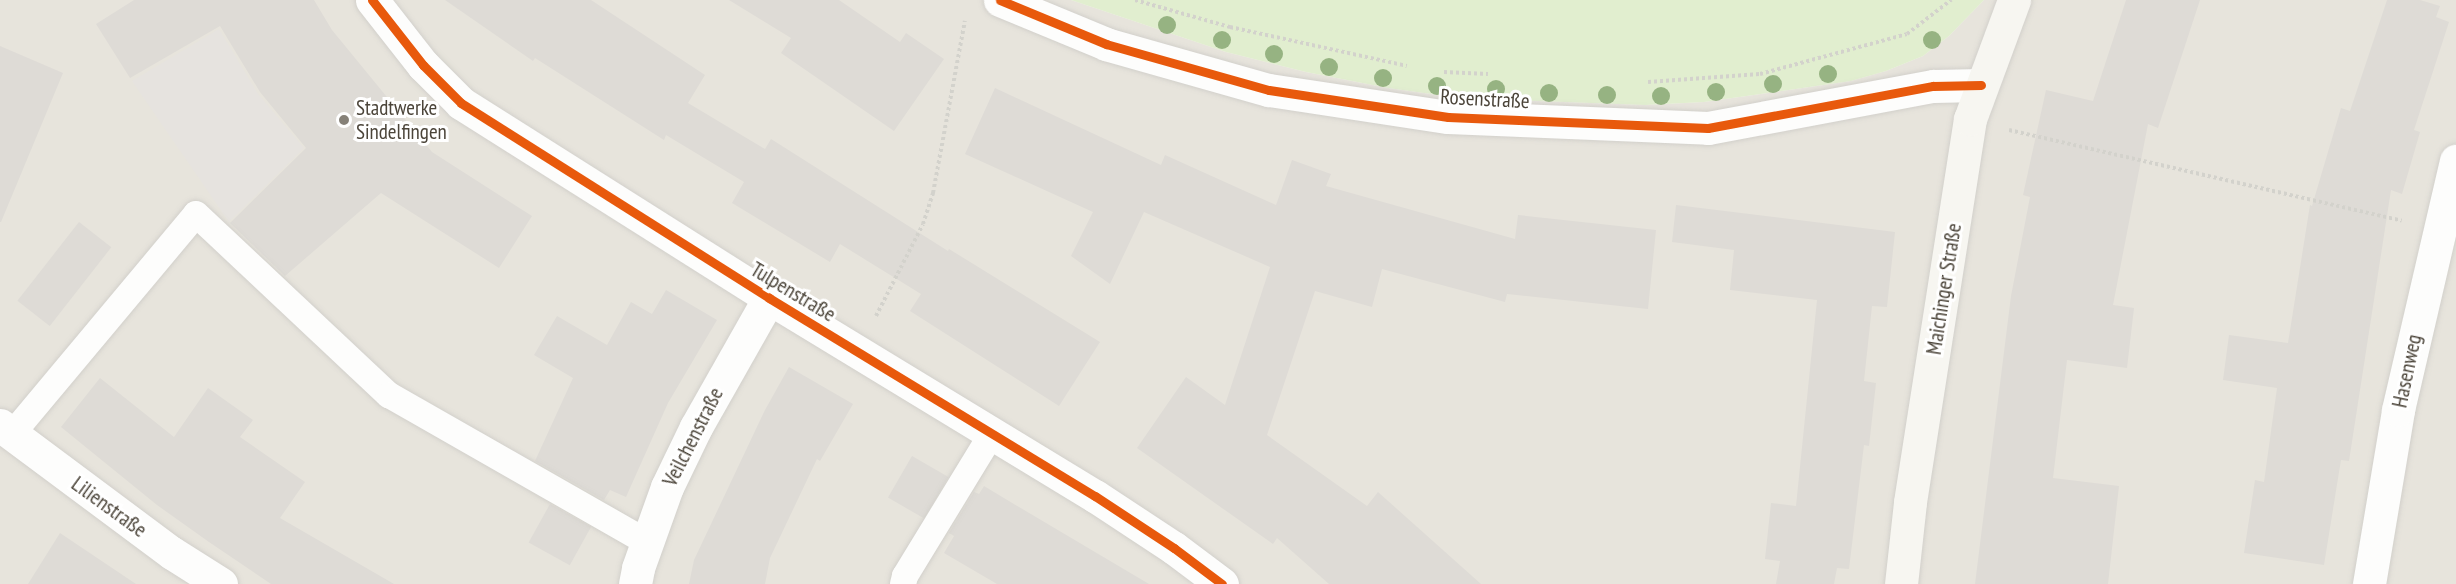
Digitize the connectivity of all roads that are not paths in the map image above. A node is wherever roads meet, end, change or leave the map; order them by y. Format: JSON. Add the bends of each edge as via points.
{"nodes":[{"id":1,"x":372,"y":0,"type":"edge"},
{"id":2,"x":1000,"y":0,"type":"edge"},
{"id":3,"x":2014,"y":0,"type":"edge"},
{"id":4,"x":1981,"y":85,"type":"junction"},
{"id":5,"x":2456,"y":161,"type":"edge"},
{"id":6,"x":769,"y":298,"type":"junction"},
{"id":7,"x":7,"y":429,"type":"edge"},
{"id":8,"x":993,"y":432,"type":"junction"},
{"id":9,"x":647,"y":542,"type":"junction"},
{"id":10,"x":221,"y":584,"type":"edge"},
{"id":11,"x":635,"y":584,"type":"edge"},
{"id":12,"x":903,"y":584,"type":"edge"},
{"id":13,"x":1222,"y":584,"type":"edge"},
{"id":14,"x":1901,"y":584,"type":"edge"},
{"id":15,"x":2369,"y":584,"type":"edge"}],
"edges":[{"from":1,"to":6,"type":"street","name":"Tulpenstraße","via":[[423,65],[461,103]]},
{"from":2,"to":4,"type":"street","name":"Rosenstraße","via":[[1106,45],[1269,90],[1448,117],[1708,128],[1933,86]]},
{"from":3,"to":4,"type":"street","name":"Maichinger Straße"},
{"from":4,"to":14,"type":"street","name":"Maichinger Straße","via":[[1970,119],[1910,502]]},
{"from":5,"to":15,"type":"street","name":"Hasenweg","via":[[2398,410]]},
{"from":6,"to":8,"type":"street","name":"Tulpenstraße"},
{"from":6,"to":9,"type":"street","name":"Veilchenstraße","via":[[696,427],[667,487]]},
{"from":7,"to":9,"type":"lane","via":[[195,214],[389,395]]},
{"from":7,"to":10,"type":"street","name":"Lilienstraße","via":[[86,491]]},
{"from":8,"to":12,"type":"lane"},
{"from":8,"to":13,"type":"street","name":"Tulpenstraße","via":[[1174,548]]},
{"from":9,"to":11,"type":"street","name":"Veilchenstraße"}]}
